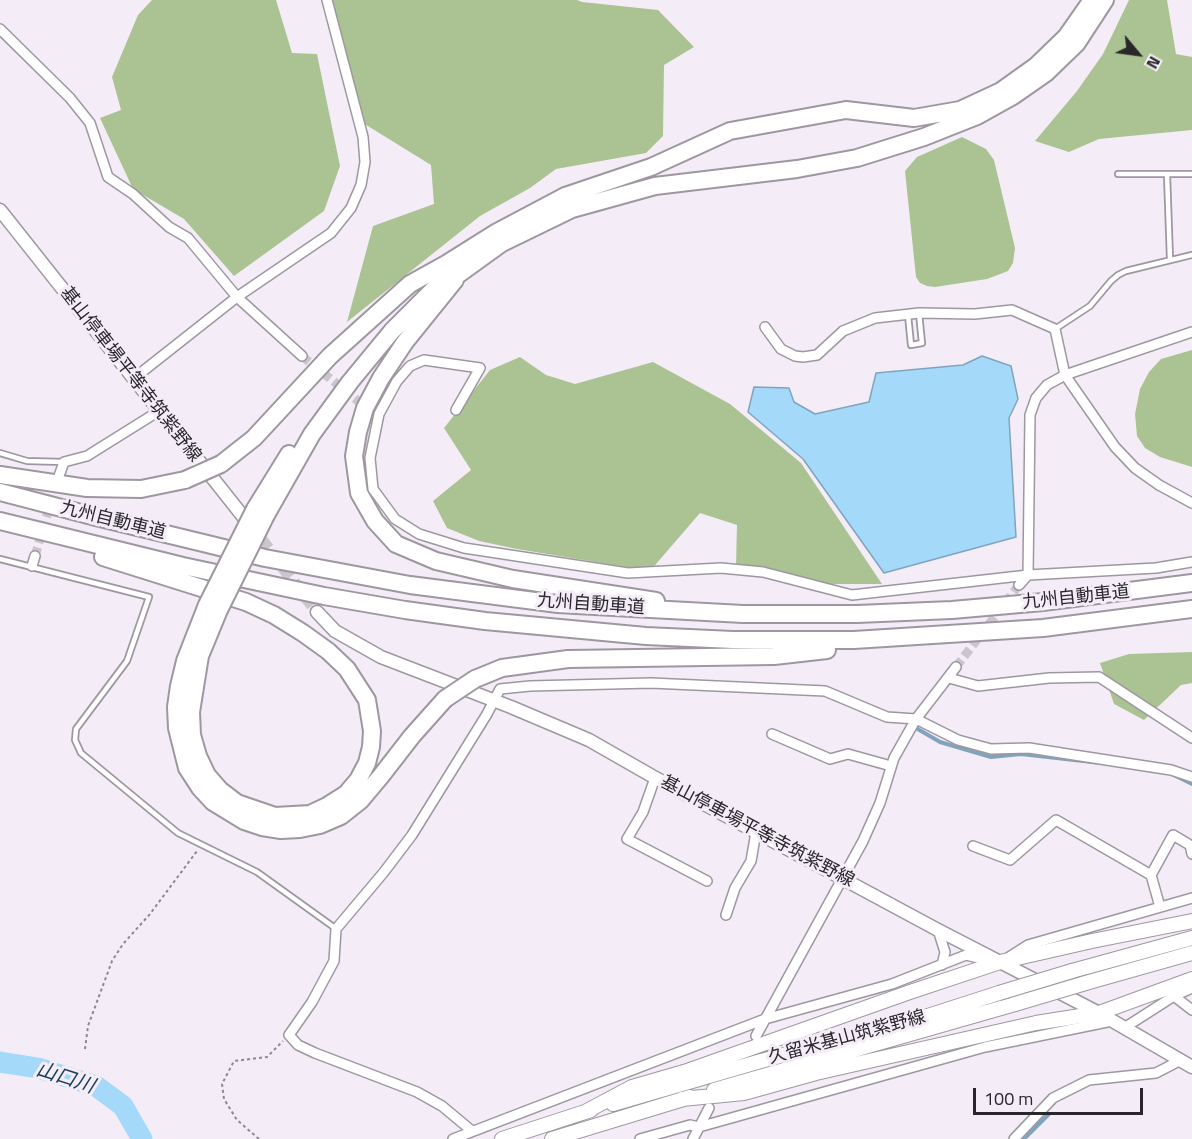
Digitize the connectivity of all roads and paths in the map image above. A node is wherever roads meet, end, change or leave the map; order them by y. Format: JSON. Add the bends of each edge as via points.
{"nodes":[{"id":1,"x":327,"y":0,"type":"edge"},
{"id":2,"x":1092,"y":0,"type":"edge"},
{"id":3,"x":1105,"y":0,"type":"edge"},
{"id":4,"x":0,"y":29,"type":"edge"},
{"id":5,"x":1118,"y":174,"type":"dead end"},
{"id":6,"x":1167,"y":174,"type":"junction"},
{"id":7,"x":1192,"y":174,"type":"edge"},
{"id":8,"x":0,"y":210,"type":"edge"},
{"id":9,"x":1192,"y":255,"type":"edge"},
{"id":10,"x":1170,"y":259,"type":"junction"},
{"id":11,"x":453,"y":269,"type":"junction"},
{"id":12,"x":237,"y":297,"type":"junction"},
{"id":13,"x":919,"y":313,"type":"junction"},
{"id":14,"x":908,"y":315,"type":"junction"},
{"id":15,"x":765,"y":327,"type":"dead end"},
{"id":16,"x":1055,"y":329,"type":"junction"},
{"id":17,"x":1192,"y":332,"type":"edge"},
{"id":18,"x":302,"y":356,"type":"tunnel mouth"},
{"id":19,"x":1065,"y":375,"type":"junction"},
{"id":20,"x":133,"y":379,"type":"junction"},
{"id":21,"x":456,"y":410,"type":"dead end"},
{"id":22,"x":159,"y":411,"type":"junction"},
{"id":23,"x":0,"y":453,"type":"edge"},
{"id":24,"x":64,"y":462,"type":"junction"},
{"id":25,"x":0,"y":475,"type":"edge"},
{"id":26,"x":59,"y":476,"type":"tunnel mouth"},
{"id":27,"x":0,"y":492,"type":"edge"},
{"id":28,"x":1192,"y":503,"type":"edge"},
{"id":29,"x":0,"y":522,"type":"edge"},
{"id":30,"x":261,"y":539,"type":"tunnel mouth"},
{"id":31,"x":0,"y":559,"type":"edge"},
{"id":32,"x":1192,"y":562,"type":"edge"},
{"id":33,"x":1028,"y":574,"type":"junction"},
{"id":34,"x":1192,"y":583,"type":"edge"},
{"id":35,"x":1019,"y":585,"type":"tunnel mouth"},
{"id":36,"x":213,"y":607,"type":"junction"},
{"id":37,"x":1192,"y":609,"type":"edge"},
{"id":38,"x":317,"y":612,"type":"tunnel mouth"},
{"id":39,"x":743,"y":614,"type":"junction"},
{"id":40,"x":953,"y":635,"type":"junction"},
{"id":41,"x":956,"y":667,"type":"tunnel mouth"},
{"id":42,"x":949,"y":678,"type":"junction"},
{"id":43,"x":493,"y":701,"type":"junction"},
{"id":44,"x":916,"y":719,"type":"junction"},
{"id":45,"x":772,"y":734,"type":"dead end"},
{"id":46,"x":1192,"y":738,"type":"edge"},
{"id":47,"x":891,"y":766,"type":"junction"},
{"id":48,"x":1192,"y":777,"type":"edge"},
{"id":49,"x":656,"y":778,"type":"junction"},
{"id":50,"x":756,"y":832,"type":"junction"},
{"id":51,"x":201,"y":846,"type":"junction"},
{"id":52,"x":973,"y":846,"type":"dead end"},
{"id":53,"x":1192,"y":854,"type":"edge"},
{"id":54,"x":1151,"y":875,"type":"junction"},
{"id":55,"x":843,"y":878,"type":"junction"},
{"id":56,"x":707,"y":881,"type":"dead end"},
{"id":57,"x":1192,"y":898,"type":"edge"},
{"id":58,"x":1160,"y":907,"type":"junction"},
{"id":59,"x":726,"y":915,"type":"dead end"},
{"id":60,"x":1192,"y":921,"type":"edge"},
{"id":61,"x":336,"y":929,"type":"junction"},
{"id":62,"x":938,"y":930,"type":"junction"},
{"id":63,"x":1192,"y":939,"type":"edge"},
{"id":64,"x":1192,"y":953,"type":"edge"},
{"id":65,"x":1000,"y":962,"type":"junction"},
{"id":66,"x":942,"y":965,"type":"junction"},
{"id":67,"x":1192,"y":979,"type":"edge"},
{"id":68,"x":1192,"y":988,"type":"edge"},
{"id":69,"x":1174,"y":996,"type":"junction"},
{"id":70,"x":1192,"y":1010,"type":"edge"},
{"id":71,"x":1099,"y":1013,"type":"junction"},
{"id":72,"x":765,"y":1019,"type":"junction"},
{"id":73,"x":1112,"y":1021,"type":"junction"},
{"id":74,"x":1124,"y":1028,"type":"junction"},
{"id":75,"x":289,"y":1035,"type":"junction"},
{"id":76,"x":756,"y":1036,"type":"dead end"},
{"id":77,"x":85,"y":1049,"type":"dead end"},
{"id":78,"x":1186,"y":1064,"type":"edge"},
{"id":79,"x":682,"y":1099,"type":"junction"},
{"id":80,"x":709,"y":1107,"type":"dead end"},
{"id":81,"x":585,"y":1112,"type":"junction"},
{"id":82,"x":699,"y":1127,"type":"junction"},
{"id":83,"x":472,"y":1131,"type":"junction"},
{"id":84,"x":259,"y":1139,"type":"edge"},
{"id":85,"x":453,"y":1139,"type":"edge"},
{"id":86,"x":502,"y":1139,"type":"edge"},
{"id":87,"x":552,"y":1139,"type":"edge"},
{"id":88,"x":640,"y":1139,"type":"edge"},
{"id":89,"x":693,"y":1139,"type":"edge"},
{"id":90,"x":1014,"y":1139,"type":"edge"}],
"edges":[{"from":1,"to":12,"type":"street","via":[[363,137],[366,162],[361,185],[351,208],[332,233]]},
{"from":2,"to":11,"type":"highway","via":[[1066,37],[1036,66],[1001,91],[960,110],[914,118],[846,110],[730,131],[651,167],[565,196],[497,232]]},
{"from":3,"to":11,"type":"highway","via":[[1077,43],[1046,73],[977,116],[857,158],[655,186],[572,209]]},
{"from":4,"to":12,"type":"street","via":[[90,123],[108,177],[188,238]]},
{"from":5,"to":6,"type":"lane"},
{"from":6,"to":7,"type":"lane"},
{"from":6,"to":10,"type":"lane"},
{"from":8,"to":20,"type":"main road","name":"基山停車場平等寺筑紫野線"},
{"from":9,"to":10,"type":"lane"},
{"from":10,"to":16,"type":"lane","via":[[1118,275],[1090,306]]},
{"from":11,"to":25,"type":"highway","bridge":true,"via":[[410,284],[330,356],[254,438],[221,464],[185,480],[141,489],[87,488]]},
{"from":11,"to":36,"type":"highway","bridge":true,"via":[[392,331],[312,434],[260,512]]},
{"from":11,"to":39,"type":"highway","via":[[365,408],[354,456],[359,493],[375,521],[396,544],[436,561],[513,579]]},
{"from":12,"to":18,"type":"street"},
{"from":12,"to":20,"type":"street"},
{"from":13,"to":14,"type":"street"},
{"from":13,"to":14,"type":"lane","via":[[922,344],[911,345]]},
{"from":13,"to":16,"type":"street","via":[[1012,310]]},
{"from":14,"to":15,"type":"street","via":[[876,318],[843,331],[817,355],[803,357],[781,349]]},
{"from":16,"to":19,"type":"street"},
{"from":17,"to":19,"type":"street"},
{"from":19,"to":28,"type":"street","via":[[1115,447],[1135,468]]},
{"from":19,"to":33,"type":"street","via":[[1047,385],[1036,398],[1030,415]]},
{"from":20,"to":22,"type":"main road","name":"基山停車場平等寺筑紫野線"},
{"from":21,"to":33,"type":"street","via":[[480,368],[424,360],[410,366],[375,413],[370,458],[373,489],[395,519],[419,534],[464,548],[628,573],[721,568],[763,572],[852,595]]},
{"from":22,"to":24,"type":"street","via":[[87,456]]},
{"from":22,"to":30,"type":"main road","name":"基山停車場平等寺筑紫野線"},
{"from":23,"to":24,"type":"lane","via":[[27,461]]},
{"from":24,"to":26,"type":"street"},
{"from":27,"to":39,"type":"highway","name":"九州自動車道","via":[[266,558],[410,585],[558,604]]},
{"from":29,"to":36,"type":"highway","via":[[246,602],[274,615],[328,651],[347,669],[367,700],[372,731],[367,763],[346,794],[310,814],[275,816],[237,803],[207,775],[192,735],[191,712]]},
{"from":29,"to":40,"type":"highway","name":"九州自動車道","via":[[260,583],[485,621],[734,640]]},
{"from":31,"to":51,"type":"lane","via":[[34,561],[149,597],[127,661],[76,729],[75,740],[81,753],[178,833]]},
{"from":32,"to":33,"type":"street","via":[[1156,568]]},
{"from":33,"to":35,"type":"street"},
{"from":34,"to":39,"type":"highway","name":"九州自動車道","via":[[1043,603],[952,610]]},
{"from":36,"to":40,"type":"highway","bridge":true,"via":[[185,662],[179,686],[177,728],[187,768],[200,788],[221,807],[244,821],[272,829],[300,829],[341,816],[360,801],[445,699],[475,679],[502,668],[568,658],[774,656]]},
{"from":37,"to":40,"type":"highway","name":"九州自動車道"},
{"from":38,"to":43,"type":"main road","name":"基山停車場平等寺筑紫野線","via":[[335,631],[381,657]]},
{"from":41,"to":42,"type":"street"},
{"from":42,"to":44,"type":"street"},
{"from":42,"to":46,"type":"street","via":[[978,686],[1099,677]]},
{"from":43,"to":44,"type":"street","via":[[500,689],[530,686],[756,686],[825,691],[887,717]]},
{"from":43,"to":49,"type":"main road","name":"基山停車場平等寺筑紫野線","via":[[589,740]]},
{"from":43,"to":61,"type":"street","via":[[412,836]]},
{"from":44,"to":47,"type":"street"},
{"from":44,"to":48,"type":"street","via":[[958,740],[991,749],[1029,748],[1171,770]]},
{"from":45,"to":47,"type":"street","via":[[830,759],[849,754]]},
{"from":47,"to":55,"type":"street","via":[[880,803]]},
{"from":49,"to":50,"type":"main road","name":"基山停車場平等寺筑紫野線"},
{"from":49,"to":56,"type":"street","via":[[644,812],[627,839]]},
{"from":50,"to":55,"type":"main road","name":"基山停車場平等寺筑紫野線"},
{"from":50,"to":59,"type":"street","via":[[751,861],[735,888]]},
{"from":51,"to":61,"type":"lane","via":[[257,872]]},
{"from":51,"to":77,"type":"path","via":[[112,961],[88,1026]]},
{"from":52,"to":54,"type":"street","via":[[1010,860],[1056,820]]},
{"from":53,"to":54,"type":"street","via":[[1190,845],[1173,836]]},
{"from":54,"to":58,"type":"street"},
{"from":55,"to":62,"type":"main road","name":"基山停車場平等寺筑紫野線"},
{"from":55,"to":72,"type":"street"},
{"from":57,"to":58,"type":"street"},
{"from":58,"to":65,"type":"street","via":[[1028,945]]},
{"from":60,"to":65,"type":"main road"},
{"from":61,"to":75,"type":"street","via":[[334,961]]},
{"from":62,"to":65,"type":"main road","name":"基山停車場平等寺筑紫野線"},
{"from":62,"to":66,"type":"street","via":[[945,952]]},
{"from":63,"to":81,"type":"main road","name":"久留米基山筑紫野線","bridge":true},
{"from":64,"to":79,"type":"main road","name":"久留米基山筑紫野線","bridge":true},
{"from":65,"to":66,"type":"street","via":[[966,955]]},
{"from":65,"to":71,"type":"main road","name":"基山停車場平等寺筑紫野線"},
{"from":65,"to":81,"type":"main road","via":[[632,1087]]},
{"from":66,"to":72,"type":"street","via":[[892,984]]},
{"from":67,"to":71,"type":"main road"},
{"from":68,"to":69,"type":"street"},
{"from":69,"to":70,"type":"street"},
{"from":69,"to":74,"type":"street"},
{"from":71,"to":73,"type":"main road","name":"基山停車場平等寺筑紫野線"},
{"from":71,"to":79,"type":"main road","via":[[1036,1023],[744,1093]]},
{"from":72,"to":76,"type":"street"},
{"from":72,"to":83,"type":"street"},
{"from":73,"to":74,"type":"main road","name":"基山停車場平等寺筑紫野線"},
{"from":73,"to":82,"type":"street","via":[[985,1047]]},
{"from":74,"to":78,"type":"main road","name":"基山停車場平等寺筑紫野線"},
{"from":75,"to":83,"type":"street","via":[[298,1045],[315,1053],[417,1092],[442,1106]]},
{"from":75,"to":84,"type":"path","via":[[267,1057],[234,1061],[222,1084],[224,1100],[237,1120]]},
{"from":78,"to":90,"type":"street","via":[[1156,1072],[1089,1080],[1053,1098]]},
{"from":79,"to":87,"type":"main road","name":"久留米基山筑紫野線"},
{"from":80,"to":82,"type":"street"},
{"from":81,"to":86,"type":"main road","name":"久留米基山筑紫野線"},
{"from":82,"to":88,"type":"street","via":[[690,1125]]},
{"from":82,"to":89,"type":"street"},
{"from":83,"to":85,"type":"street"}]}
